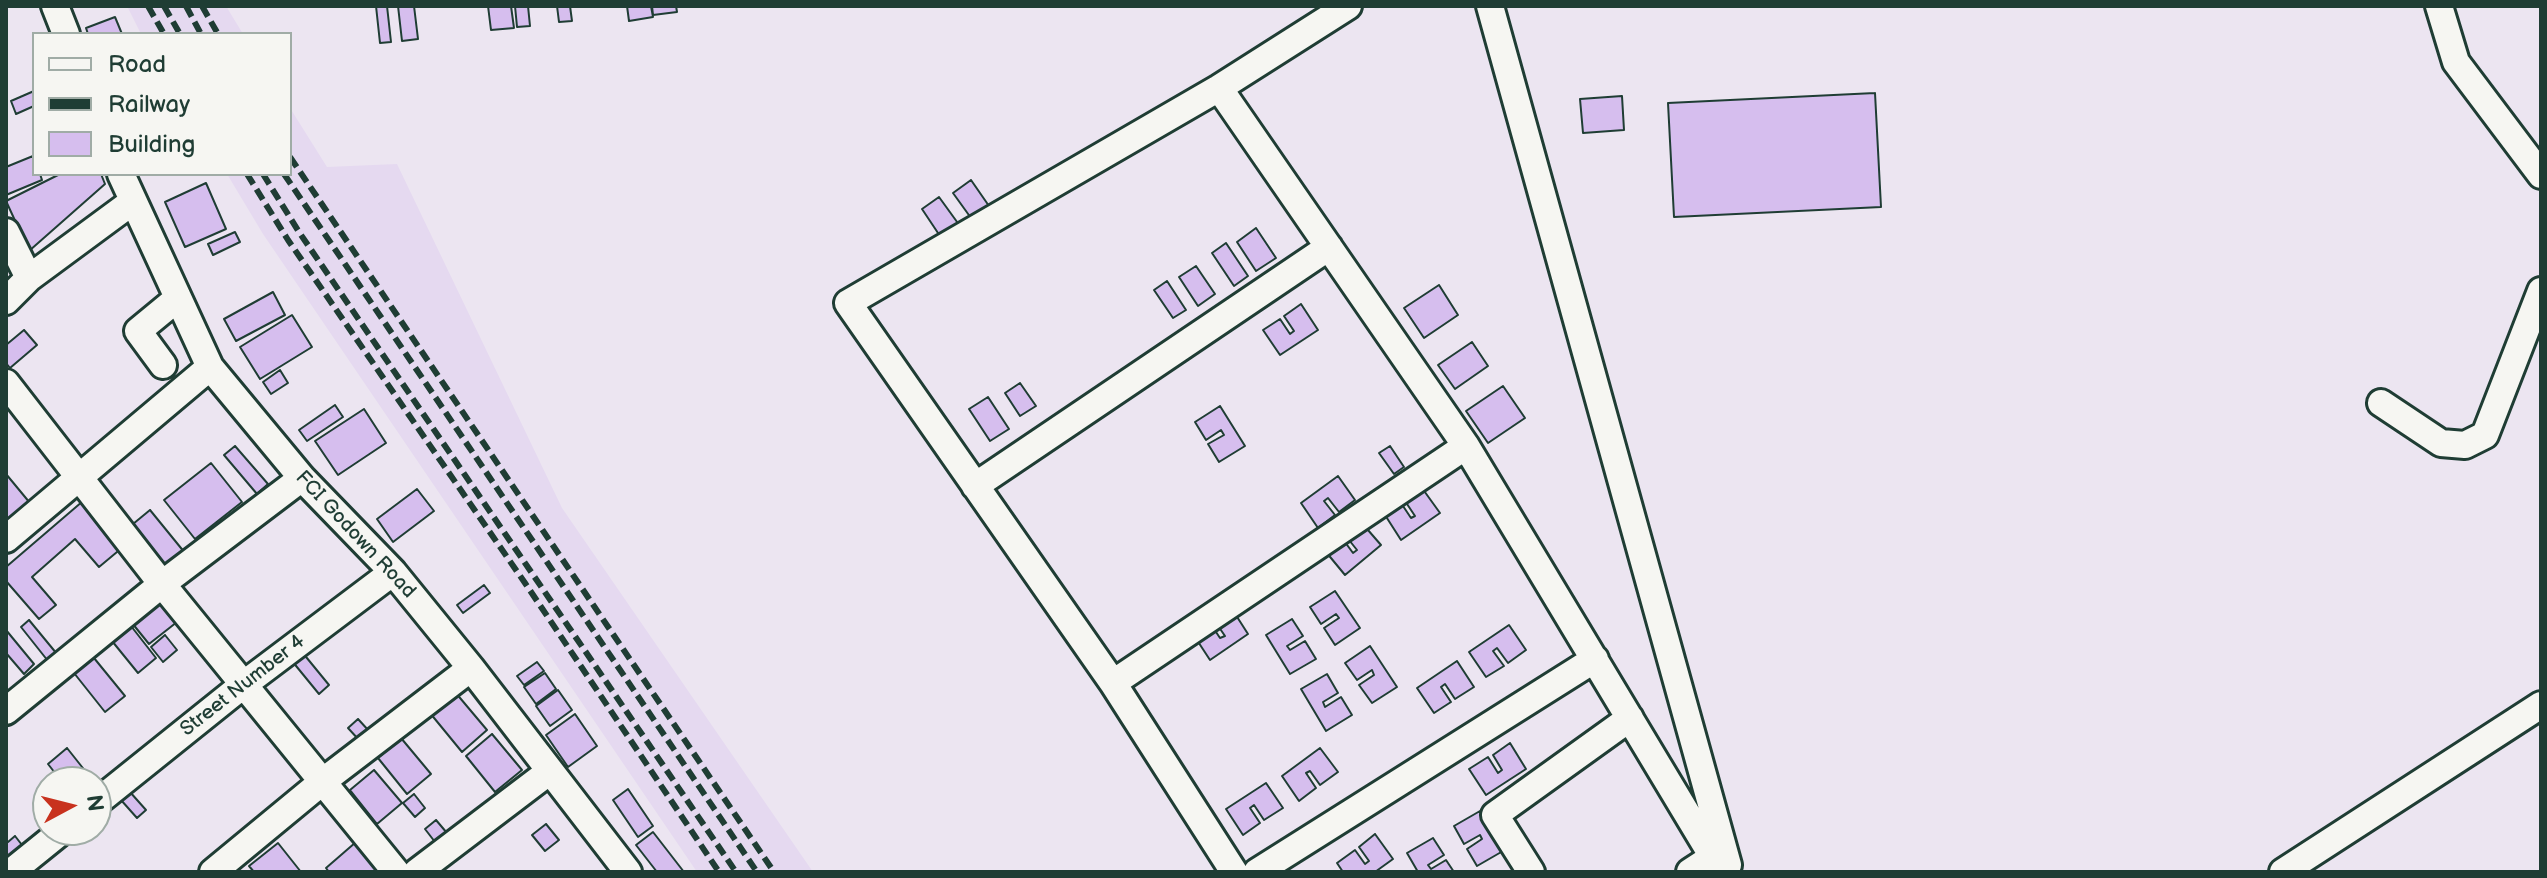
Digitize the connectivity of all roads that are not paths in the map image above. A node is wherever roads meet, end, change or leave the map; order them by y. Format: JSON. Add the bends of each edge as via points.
{"nodes":[{"id":1,"x":55,"y":6,"type":"edge"},
{"id":2,"x":1348,"y":6,"type":"edge"},
{"id":3,"x":1490,"y":6,"type":"edge"},
{"id":4,"x":2439,"y":6,"type":"edge"},
{"id":5,"x":65,"y":32,"type":"edge"},
{"id":6,"x":1219,"y":88,"type":"junction"},
{"id":7,"x":2541,"y":175,"type":"edge"},
{"id":8,"x":122,"y":176,"type":"edge"},
{"id":9,"x":132,"y":202,"type":"junction"},
{"id":10,"x":6,"y":232,"type":"edge"},
{"id":11,"x":1329,"y":247,"type":"junction"},
{"id":12,"x":29,"y":278,"type":"junction"},
{"id":13,"x":2541,"y":291,"type":"edge"},
{"id":14,"x":178,"y":298,"type":"junction"},
{"id":15,"x":6,"y":301,"type":"edge"},
{"id":16,"x":197,"y":339,"type":"junction"},
{"id":17,"x":210,"y":367,"type":"junction"},
{"id":18,"x":6,"y":383,"type":"edge"},
{"id":19,"x":2381,"y":403,"type":"dead end"},
{"id":20,"x":1466,"y":446,"type":"junction"},
{"id":21,"x":80,"y":476,"type":"junction"},
{"id":22,"x":302,"y":478,"type":"junction"},
{"id":23,"x":975,"y":486,"type":"junction"},
{"id":24,"x":6,"y":539,"type":"edge"},
{"id":25,"x":393,"y":572,"type":"junction"},
{"id":26,"x":162,"y":584,"type":"junction"},
{"id":27,"x":1595,"y":659,"type":"junction"},
{"id":28,"x":471,"y":668,"type":"junction"},
{"id":29,"x":1113,"y":683,"type":"junction"},
{"id":30,"x":243,"y":685,"type":"junction"},
{"id":31,"x":2541,"y":705,"type":"edge"},
{"id":32,"x":6,"y":711,"type":"edge"},
{"id":33,"x":1630,"y":718,"type":"junction"},
{"id":34,"x":550,"y":771,"type":"junction"},
{"id":35,"x":322,"y":782,"type":"junction"},
{"id":36,"x":112,"y":790,"type":"edge"},
{"id":37,"x":43,"y":846,"type":"edge"},
{"id":38,"x":1722,"y":867,"type":"edge"},
{"id":39,"x":11,"y":872,"type":"edge"},
{"id":40,"x":213,"y":872,"type":"edge"},
{"id":41,"x":396,"y":872,"type":"edge"},
{"id":42,"x":417,"y":872,"type":"edge"},
{"id":43,"x":628,"y":872,"type":"edge"},
{"id":44,"x":1234,"y":872,"type":"edge"},
{"id":45,"x":1257,"y":872,"type":"edge"},
{"id":46,"x":1531,"y":872,"type":"edge"},
{"id":47,"x":1690,"y":872,"type":"edge"},
{"id":48,"x":2283,"y":872,"type":"edge"}],
"edges":[{"from":1,"to":5,"type":"street"},
{"from":2,"to":6,"type":"street"},
{"from":3,"to":38,"type":"street"},
{"from":4,"to":7,"type":"street","via":[[2456,62]]},
{"from":6,"to":11,"type":"street"},
{"from":6,"to":23,"type":"street","via":[[848,303]]},
{"from":8,"to":9,"type":"street","name":"FCI Godown Road"},
{"from":9,"to":12,"type":"street"},
{"from":9,"to":14,"type":"street","name":"FCI Godown Road"},
{"from":10,"to":12,"type":"street"},
{"from":11,"to":20,"type":"street"},
{"from":11,"to":23,"type":"street"},
{"from":12,"to":15,"type":"street"},
{"from":13,"to":19,"type":"street","via":[[2485,435],[2465,445],[2441,443]]},
{"from":14,"to":16,"type":"street","name":"FCI Godown Road"},
{"from":14,"to":16,"type":"street","via":[[138,331],[168,372]]},
{"from":16,"to":17,"type":"street","name":"FCI Godown Road"},
{"from":17,"to":21,"type":"street"},
{"from":17,"to":22,"type":"street","name":"FCI Godown Road"},
{"from":18,"to":21,"type":"street"},
{"from":20,"to":27,"type":"street"},
{"from":20,"to":29,"type":"street"},
{"from":21,"to":24,"type":"street"},
{"from":21,"to":26,"type":"street"},
{"from":22,"to":25,"type":"street","name":"FCI Godown Road"},
{"from":22,"to":26,"type":"street"},
{"from":23,"to":29,"type":"street"},
{"from":25,"to":28,"type":"street","name":"FCI Godown Road"},
{"from":25,"to":30,"type":"street","name":"Street Number 4"},
{"from":26,"to":30,"type":"street"},
{"from":26,"to":32,"type":"street"},
{"from":27,"to":33,"type":"street"},
{"from":27,"to":45,"type":"street"},
{"from":28,"to":34,"type":"street","name":"FCI Godown Road"},
{"from":28,"to":35,"type":"street"},
{"from":29,"to":44,"type":"street"},
{"from":30,"to":35,"type":"street"},
{"from":30,"to":36,"type":"street","name":"Street Number 4"},
{"from":31,"to":48,"type":"street"},
{"from":33,"to":38,"type":"street"},
{"from":33,"to":46,"type":"street","via":[[1495,815]]},
{"from":34,"to":42,"type":"street"},
{"from":34,"to":43,"type":"street","name":"FCI Godown Road"},
{"from":35,"to":40,"type":"street"},
{"from":35,"to":41,"type":"street"},
{"from":37,"to":39,"type":"street"},
{"from":38,"to":47,"type":"street"}]}
